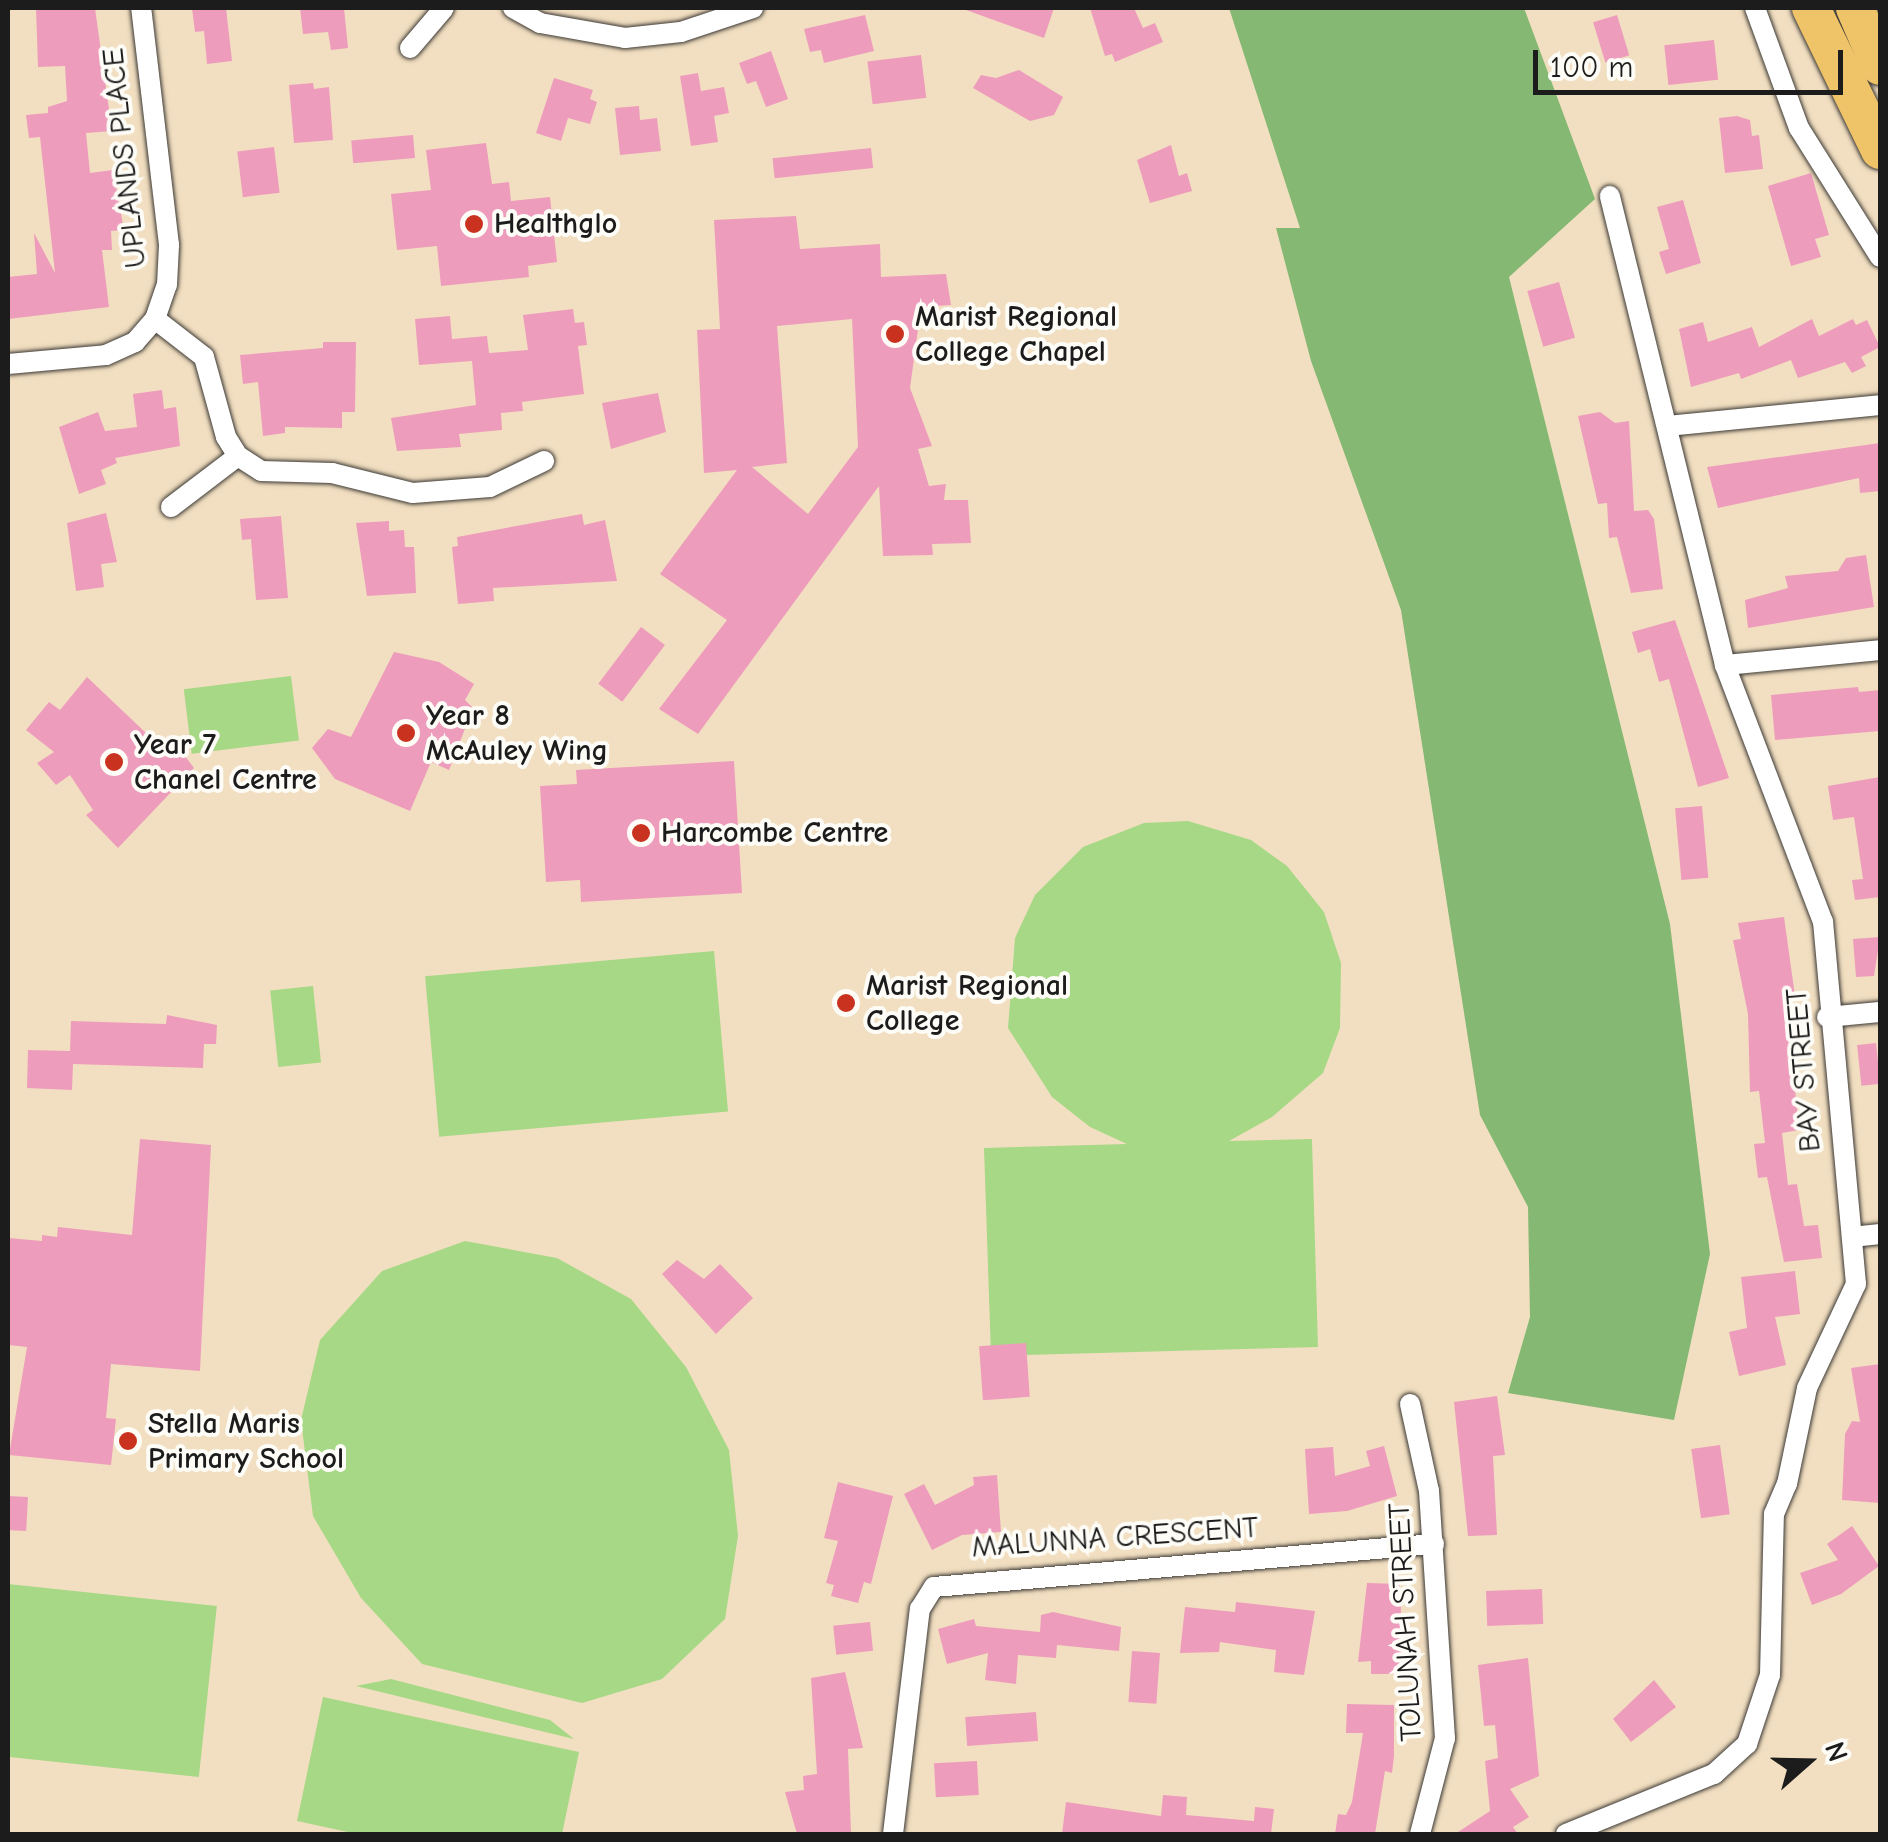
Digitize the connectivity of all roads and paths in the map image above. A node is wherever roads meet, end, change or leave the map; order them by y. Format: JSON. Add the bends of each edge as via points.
{"nodes":[{"id":1,"x":140,"y":8,"type":"edge"},
{"id":2,"x":444,"y":8,"type":"edge"},
{"id":3,"x":513,"y":8,"type":"edge"},
{"id":4,"x":753,"y":8,"type":"edge"},
{"id":5,"x":1755,"y":8,"type":"edge"},
{"id":6,"x":1812,"y":8,"type":"edge"},
{"id":7,"x":1855,"y":8,"type":"edge"},
{"id":8,"x":410,"y":48,"type":"dead end"},
{"id":9,"x":1880,"y":66,"type":"edge"},
{"id":10,"x":1880,"y":150,"type":"edge"},
{"id":11,"x":1610,"y":196,"type":"dead end"},
{"id":12,"x":1880,"y":257,"type":"edge"},
{"id":13,"x":155,"y":319,"type":"junction"},
{"id":14,"x":8,"y":364,"type":"edge"},
{"id":15,"x":1880,"y":405,"type":"edge"},
{"id":16,"x":1667,"y":426,"type":"junction"},
{"id":17,"x":238,"y":456,"type":"junction"},
{"id":18,"x":544,"y":461,"type":"dead end"},
{"id":19,"x":171,"y":506,"type":"dead end"},
{"id":20,"x":1880,"y":650,"type":"edge"},
{"id":21,"x":1725,"y":665,"type":"junction"},
{"id":22,"x":1880,"y":1012,"type":"edge"},
{"id":23,"x":1827,"y":1017,"type":"junction"},
{"id":24,"x":1880,"y":1234,"type":"edge"},
{"id":25,"x":1852,"y":1237,"type":"junction"},
{"id":26,"x":1410,"y":1404,"type":"dead end"},
{"id":27,"x":1434,"y":1544,"type":"junction"},
{"id":28,"x":893,"y":1834,"type":"edge"},
{"id":29,"x":1420,"y":1834,"type":"edge"},
{"id":30,"x":1566,"y":1834,"type":"edge"}],
"edges":[{"from":1,"to":13,"type":"street","name":"UPLANDS PLACE","via":[[169,245],[167,285]]},
{"from":2,"to":8,"type":"street"},
{"from":3,"to":4,"type":"street","via":[[540,23],[626,38],[681,32]]},
{"from":5,"to":12,"type":"street","via":[[1799,128]]},
{"from":6,"to":10,"type":"highway"},
{"from":7,"to":9,"type":"highway"},
{"from":11,"to":16,"type":"street","name":"BAY STREET"},
{"from":13,"to":14,"type":"street","via":[[135,342],[106,356]]},
{"from":13,"to":17,"type":"street","via":[[204,357]]},
{"from":15,"to":16,"type":"street"},
{"from":16,"to":21,"type":"street","name":"BAY STREET"},
{"from":17,"to":18,"type":"street","via":[[261,471],[332,473],[413,493],[490,488]]},
{"from":17,"to":19,"type":"street"},
{"from":20,"to":21,"type":"street"},
{"from":21,"to":23,"type":"street","name":"BAY STREET","via":[[1812,884],[1823,922]]},
{"from":22,"to":23,"type":"street"},
{"from":23,"to":25,"type":"street","name":"BAY STREET"},
{"from":24,"to":25,"type":"street"},
{"from":25,"to":30,"type":"street","name":"BAY STREET","via":[[1856,1284],[1807,1388],[1774,1514],[1770,1675],[1747,1744],[1714,1774]]},
{"from":26,"to":27,"type":"street","name":"TOLUNAH STREET"},
{"from":27,"to":28,"type":"street","name":"MALUNNA CRESCENT","via":[[934,1587],[920,1610]]},
{"from":27,"to":29,"type":"street","name":"TOLUNAH STREET","via":[[1446,1738]]}]}
